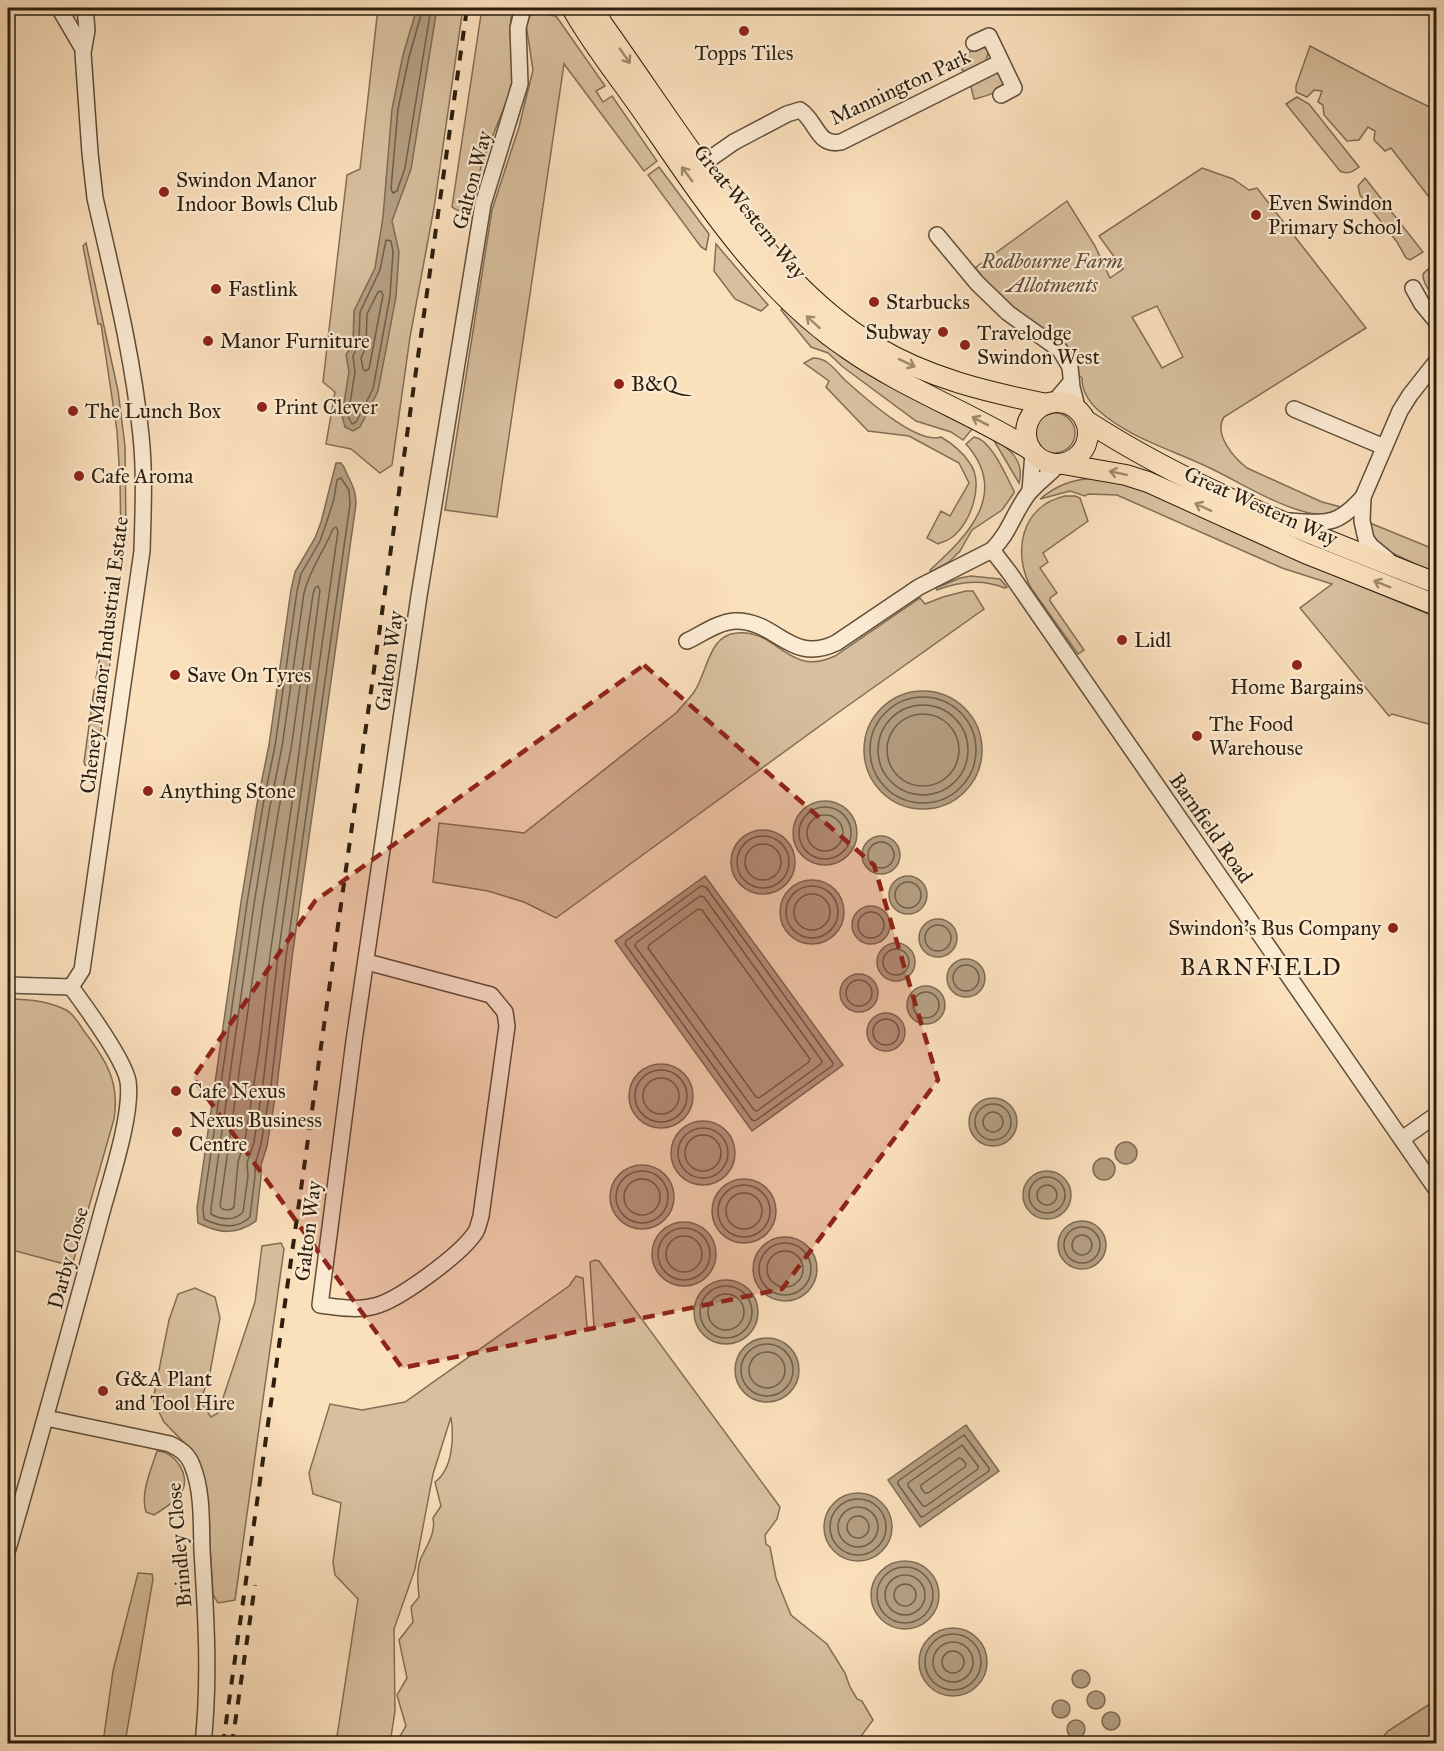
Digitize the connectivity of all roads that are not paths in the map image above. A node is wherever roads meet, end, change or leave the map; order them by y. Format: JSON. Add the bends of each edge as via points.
{"nodes":[{"id":1,"x":59,"y":8,"type":"edge"},
{"id":2,"x":86,"y":8,"type":"edge"},
{"id":3,"x":523,"y":8,"type":"edge"},
{"id":4,"x":531,"y":8,"type":"edge"},
{"id":5,"x":577,"y":9,"type":"edge"},
{"id":6,"x":518,"y":28,"type":"junction"},
{"id":7,"x":974,"y":44,"type":"dead end"},
{"id":8,"x":83,"y":49,"type":"junction"},
{"id":9,"x":1001,"y":62,"type":"junction"},
{"id":10,"x":1001,"y":95,"type":"dead end"},
{"id":11,"x":701,"y":165,"type":"junction"},
{"id":12,"x":937,"y":235,"type":"dead end"},
{"id":13,"x":1413,"y":288,"type":"dead end"},
{"id":14,"x":1437,"y":321,"type":"edge"},
{"id":15,"x":1437,"y":362,"type":"edge"},
{"id":16,"x":1071,"y":382,"type":"junction"},
{"id":17,"x":1050,"y":403,"type":"junction"},
{"id":18,"x":1294,"y":409,"type":"dead end"},
{"id":19,"x":1082,"y":415,"type":"junction"},
{"id":20,"x":1384,"y":447,"type":"junction"},
{"id":21,"x":1032,"y":452,"type":"junction"},
{"id":22,"x":1061,"y":464,"type":"junction"},
{"id":23,"x":1030,"y":491,"type":"junction"},
{"id":24,"x":1363,"y":496,"type":"junction"},
{"id":25,"x":1275,"y":520,"type":"junction"},
{"id":26,"x":992,"y":550,"type":"junction"},
{"id":27,"x":1396,"y":568,"type":"junction"},
{"id":28,"x":1437,"y":584,"type":"edge"},
{"id":29,"x":1437,"y":605,"type":"edge"},
{"id":30,"x":687,"y":641,"type":"dead end"},
{"id":31,"x":367,"y":962,"type":"junction"},
{"id":32,"x":8,"y":985,"type":"edge"},
{"id":33,"x":71,"y":987,"type":"junction"},
{"id":34,"x":1437,"y":1115,"type":"edge"},
{"id":35,"x":1402,"y":1139,"type":"junction"},
{"id":36,"x":1437,"y":1189,"type":"edge"},
{"id":37,"x":46,"y":1418,"type":"junction"},
{"id":38,"x":8,"y":1549,"type":"edge"},
{"id":39,"x":202,"y":1743,"type":"edge"}],
"edges":[{"from":1,"to":8,"type":"street","name":"Cheney Manor Industrial Estate"},
{"from":2,"to":8,"type":"street","name":"Cheney Manor Industrial Estate"},
{"from":3,"to":6,"type":"street","name":"Galton Way"},
{"from":4,"to":6,"type":"street"},
{"from":5,"to":11,"type":"main road","name":"Great Western Way","one_way":true,"via":[[603,25]]},
{"from":21,"to":5,"type":"main road","name":"Great Western Way","one_way":true,"via":[[997,429],[848,350],[791,302],[721,221]]},
{"from":6,"to":31,"type":"street","name":"Galton Way","via":[[520,84],[483,204],[419,596]]},
{"from":7,"to":9,"type":"street","name":"Mannington Park","via":[[989,36]]},
{"from":8,"to":33,"type":"street","name":"Cheney Manor Industrial Estate","via":[[95,198],[125,332],[142,438],[143,516],[139,578],[83,966]]},
{"from":9,"to":10,"type":"street","name":"Mannington Park","via":[[1014,88]]},
{"from":9,"to":11,"type":"street","name":"Mannington Park","via":[[842,142],[825,141],[800,110],[734,142]]},
{"from":11,"to":17,"type":"main road","name":"Great Western Way","one_way":true,"via":[[782,268],[817,303],[857,334],[936,376]]},
{"from":12,"to":16,"type":"street","via":[[949,258],[1008,313],[1060,350],[1068,361]]},
{"from":13,"to":14,"type":"street"},
{"from":15,"to":20,"type":"street","via":[[1404,403]]},
{"from":16,"to":17,"type":"street"},
{"from":16,"to":19,"type":"street"},
{"from":17,"to":19,"type":"main road","via":[[1067,404]]},
{"from":17,"to":21,"type":"main road","via":[[1039,408],[1028,423],[1027,442]]},
{"from":18,"to":20,"type":"street"},
{"from":19,"to":22,"type":"main road","via":[[1088,432],[1084,449]]},
{"from":19,"to":25,"type":"main road","name":"Great Western Way","via":[[1192,481]]},
{"from":20,"to":24,"type":"street"},
{"from":21,"to":22,"type":"main road","via":[[1045,462]]},
{"from":21,"to":23,"type":"street"},
{"from":22,"to":23,"type":"street"},
{"from":29,"to":22,"type":"main road","name":"Great Western Way","one_way":true,"via":[[1305,553],[1148,482]]},
{"from":23,"to":26,"type":"street","via":[[1004,538]]},
{"from":24,"to":25,"type":"street","via":[[1347,514],[1334,521]]},
{"from":24,"to":27,"type":"street","via":[[1366,539]]},
{"from":25,"to":27,"type":"main road","name":"Great Western Way"},
{"from":26,"to":30,"type":"street","via":[[919,587],[825,647],[796,647],[758,625],[735,621]]},
{"from":26,"to":35,"type":"street","name":"Barnfield Road"},
{"from":27,"to":28,"type":"main road","name":"Great Western Way"},
{"from":31,"to":31,"type":"street","name":"Galton Way","via":[[491,995],[505,1012],[507,1026],[476,1231],[467,1243],[385,1302],[339,1308],[320,1305]]},
{"from":32,"to":33,"type":"street"},
{"from":33,"to":37,"type":"street","name":"Darby Close","via":[[122,1065],[128,1097],[122,1135]]},
{"from":34,"to":35,"type":"street"},
{"from":35,"to":36,"type":"street","name":"Barnfield Road"},
{"from":37,"to":38,"type":"street","name":"Darby Close"},
{"from":37,"to":39,"type":"street","name":"Brindley Close","via":[[170,1444],[183,1451],[192,1464],[200,1512],[205,1609],[207,1694]]}]}
